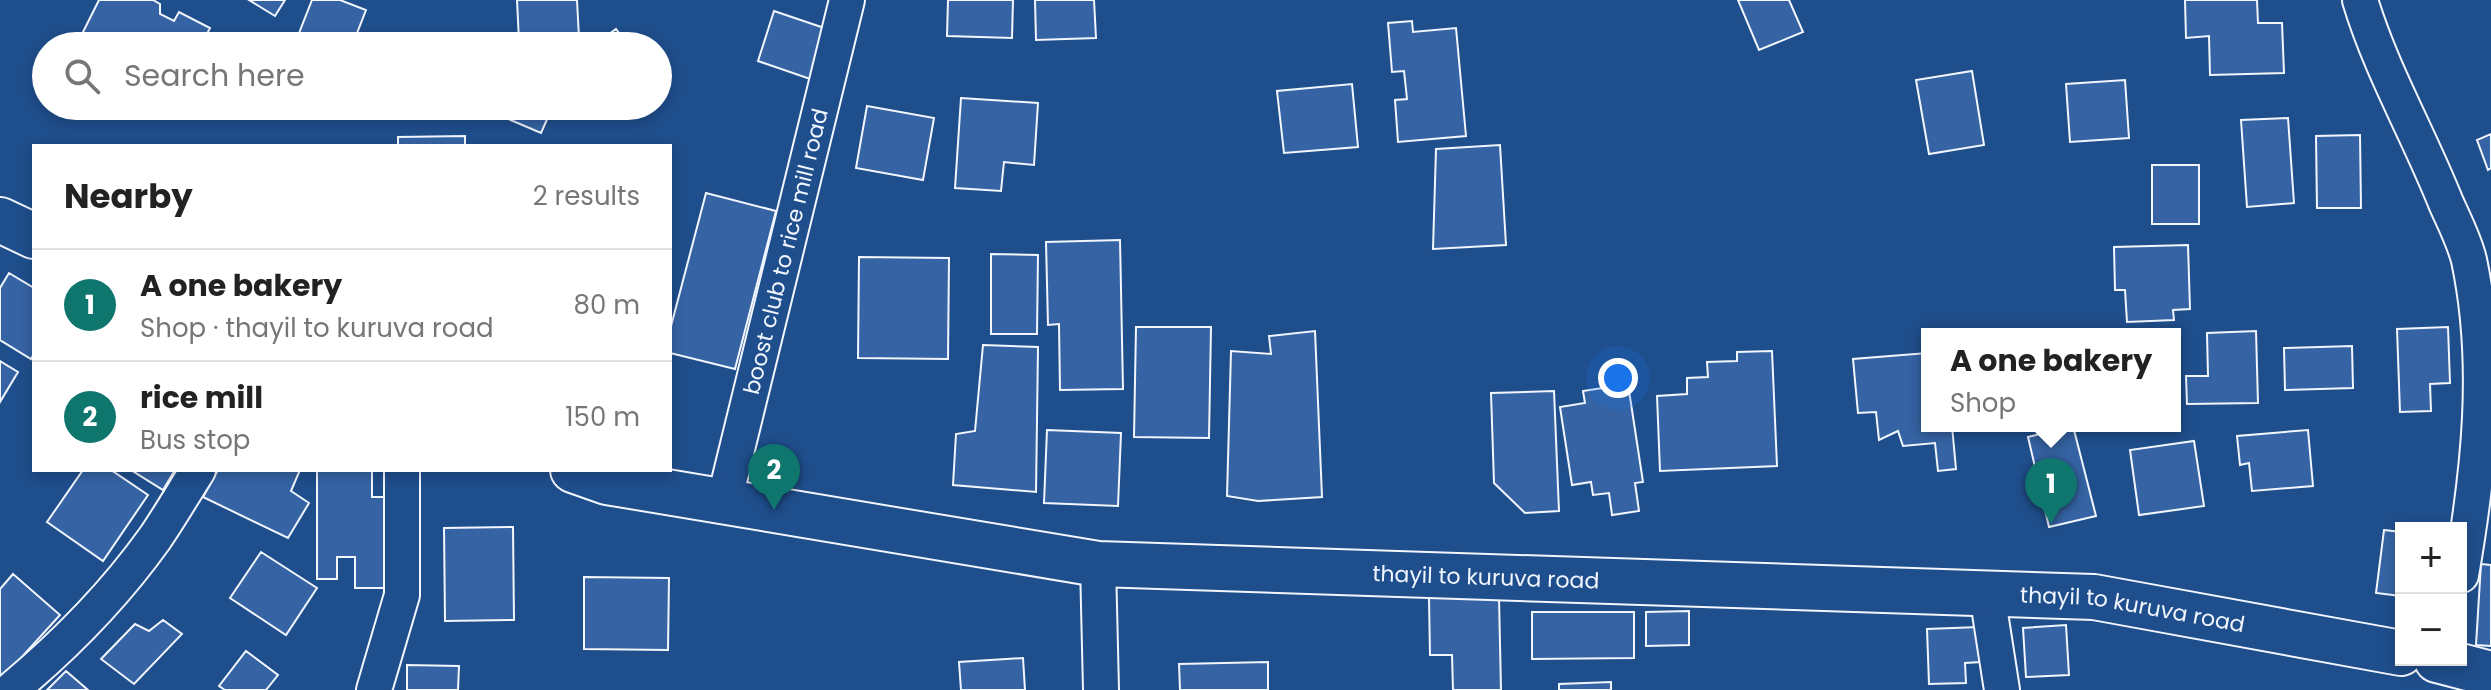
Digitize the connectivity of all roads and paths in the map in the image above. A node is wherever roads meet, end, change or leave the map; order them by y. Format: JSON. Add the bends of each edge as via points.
{"nodes":[{"id":1,"x":847,"y":0,"type":"edge"},
{"id":2,"x":2360,"y":0,"type":"edge"},
{"id":3,"x":0,"y":220,"type":"edge"},
{"id":4,"x":32,"y":235,"type":"edge"},
{"id":5,"x":197,"y":472,"type":"edge"},
{"id":6,"x":402,"y":472,"type":"edge"},
{"id":7,"x":579,"y":472,"type":"edge"},
{"id":8,"x":724,"y":502,"type":"junction"},
{"id":9,"x":2467,"y":533,"type":"edge"},
{"id":10,"x":1098,"y":564,"type":"junction"},
{"id":11,"x":1987,"y":594,"type":"junction"},
{"id":12,"x":2395,"y":652,"type":"edge"},
{"id":13,"x":2460,"y":666,"type":"edge"},
{"id":14,"x":2491,"y":674,"type":"edge"},
{"id":15,"x":11,"y":690,"type":"edge"},
{"id":16,"x":374,"y":690,"type":"edge"},
{"id":17,"x":1101,"y":690,"type":"edge"},
{"id":18,"x":2002,"y":690,"type":"edge"}],
"edges":[{"from":1,"to":8,"type":"street","name":"boost club to rice mill road"},
{"from":2,"to":9,"type":"street","via":[[2469,258],[2484,356],[2481,436]]},
{"from":3,"to":4,"type":"main road"},
{"from":5,"to":15,"type":"street","via":[[155,538],[98,607]]},
{"from":6,"to":16,"type":"street","via":[[402,595]]},
{"from":7,"to":8,"type":"main road","name":"thayil to kuruva road","via":[[607,482]]},
{"from":8,"to":10,"type":"main road","name":"thayil to kuruva road"},
{"from":10,"to":11,"type":"main road","name":"thayil to kuruva road"},
{"from":10,"to":17,"type":"street"},
{"from":11,"to":12,"type":"main road","name":"thayil to kuruva road","via":[[2094,597]]},
{"from":11,"to":18,"type":"street"},
{"from":13,"to":14,"type":"main road"}]}
